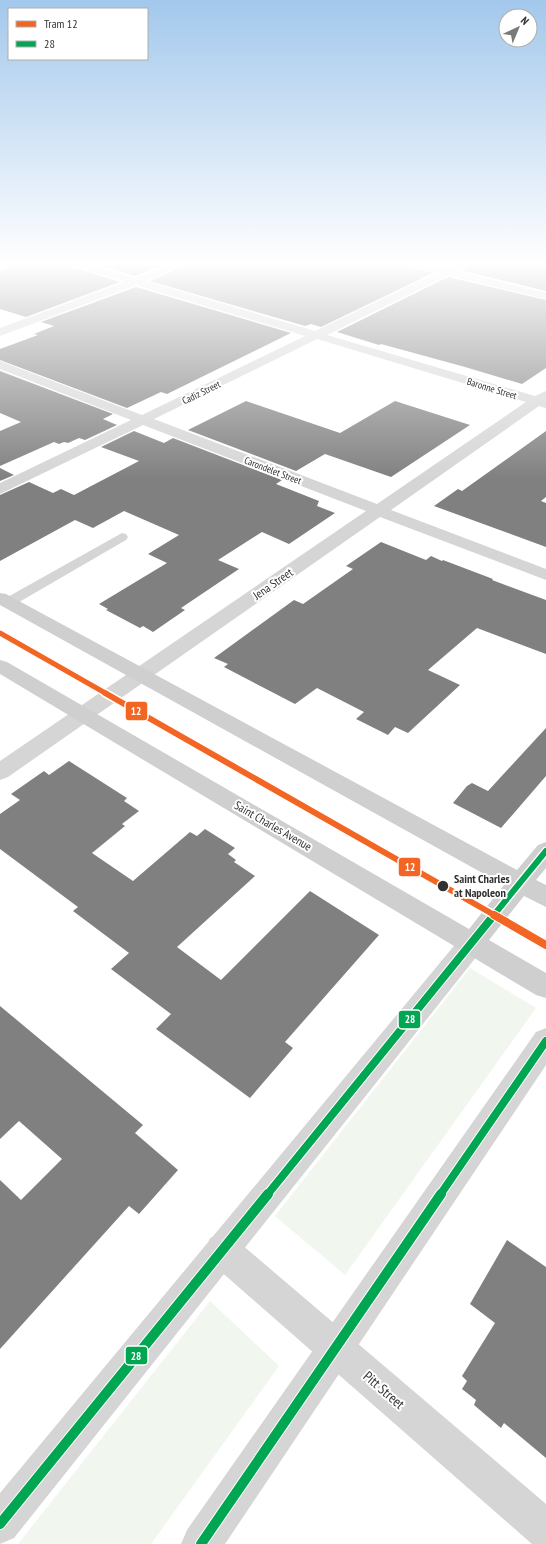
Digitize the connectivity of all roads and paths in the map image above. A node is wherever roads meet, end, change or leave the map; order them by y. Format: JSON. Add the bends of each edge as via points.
{"nodes":[{"id":1,"x":309,"y":334,"type":"edge"},
{"id":2,"x":320,"y":334,"type":"edge"},
{"id":3,"x":316,"y":336,"type":"junction"},
{"id":4,"x":0,"y":365,"type":"edge"},
{"id":5,"x":543,"y":400,"type":"edge"},
{"id":6,"x":142,"y":420,"type":"junction"},
{"id":7,"x":0,"y":489,"type":"edge"},
{"id":8,"x":379,"y":511,"type":"junction"},
{"id":9,"x":122,"y":537,"type":"dead end"},
{"id":10,"x":546,"y":575,"type":"edge"},
{"id":11,"x":4,"y":600,"type":"edge"},
{"id":12,"x":0,"y":666,"type":"edge"},
{"id":13,"x":141,"y":675,"type":"junction"},
{"id":14,"x":84,"y":715,"type":"junction"},
{"id":15,"x":0,"y":772,"type":"edge"},
{"id":16,"x":546,"y":851,"type":"edge"},
{"id":17,"x":520,"y":883,"type":"junction"},
{"id":18,"x":546,"y":897,"type":"edge"},
{"id":19,"x":472,"y":943,"type":"junction"},
{"id":20,"x":546,"y":987,"type":"edge"},
{"id":21,"x":546,"y":1041,"type":"edge"},
{"id":22,"x":222,"y":1250,"type":"junction"},
{"id":23,"x":335,"y":1348,"type":"junction"},
{"id":24,"x":0,"y":1524,"type":"edge"},
{"id":25,"x":546,"y":1530,"type":"edge"},
{"id":26,"x":201,"y":1544,"type":"edge"}],
"edges":[{"from":1,"to":3,"type":"street","name":"Baronne Street"},
{"from":2,"to":3,"type":"street","name":"Cadiz Street"},
{"from":3,"to":5,"type":"street","name":"Baronne Street"},
{"from":3,"to":6,"type":"street","name":"Cadiz Street"},
{"from":4,"to":6,"type":"street","name":"Carondelet Street"},
{"from":5,"to":8,"type":"street","name":"Jena Street"},
{"from":6,"to":7,"type":"street","name":"Cadiz Street"},
{"from":6,"to":8,"type":"street","name":"Carondelet Street"},
{"from":8,"to":10,"type":"street","name":"Carondelet Street"},
{"from":8,"to":13,"type":"street","name":"Jena Street"},
{"from":9,"to":11,"type":"lane"},
{"from":11,"to":13,"type":"main road"},
{"from":12,"to":14,"type":"main road","name":"Saint Charles Avenue"},
{"from":13,"to":14,"type":"street","name":"Jena Street"},
{"from":13,"to":17,"type":"main road"},
{"from":14,"to":15,"type":"street","name":"Jena Street"},
{"from":14,"to":19,"type":"main road","name":"Saint Charles Avenue"},
{"from":16,"to":17,"type":"main road"},
{"from":17,"to":18,"type":"main road"},
{"from":17,"to":19,"type":"main road"},
{"from":19,"to":20,"type":"main road","name":"Saint Charles Avenue"},
{"from":19,"to":22,"type":"street"},
{"from":21,"to":23,"type":"street"},
{"from":22,"to":23,"type":"street","name":"Pitt Street"},
{"from":22,"to":24,"type":"street"},
{"from":23,"to":25,"type":"street","name":"Pitt Street"},
{"from":23,"to":26,"type":"street"}]}
